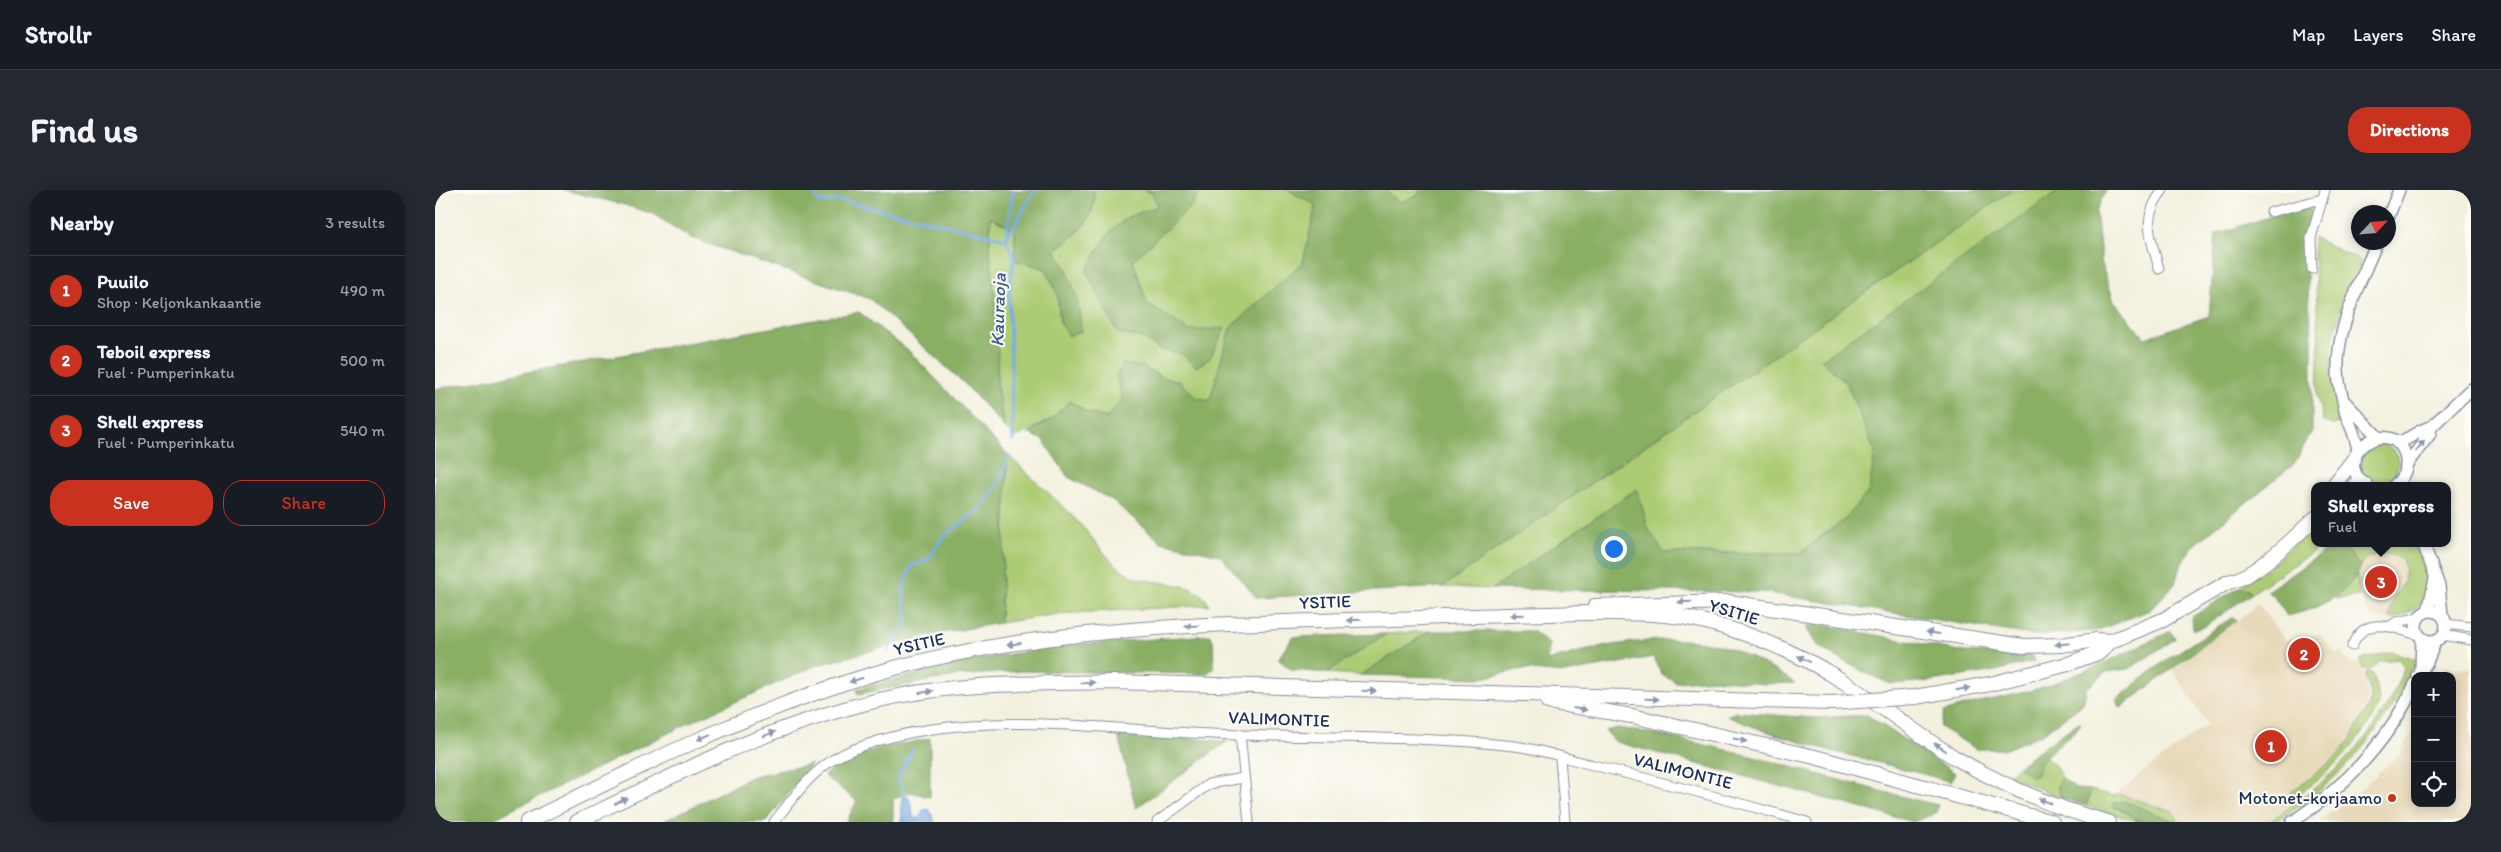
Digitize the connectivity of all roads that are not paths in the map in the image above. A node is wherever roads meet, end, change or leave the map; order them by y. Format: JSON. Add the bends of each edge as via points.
{"nodes":[{"id":1,"x":2163,"y":190,"type":"edge"},
{"id":2,"x":2399,"y":190,"type":"edge"},
{"id":3,"x":2323,"y":194,"type":"edge"},
{"id":4,"x":2393,"y":205,"type":"edge"},
{"id":5,"x":2271,"y":212,"type":"dead end"},
{"id":6,"x":2374,"y":250,"type":"edge"},
{"id":7,"x":2159,"y":269,"type":"dead end"},
{"id":8,"x":2312,"y":269,"type":"dead end"},
{"id":9,"x":2471,"y":389,"type":"edge"},
{"id":10,"x":2345,"y":402,"type":"junction"},
{"id":11,"x":2431,"y":426,"type":"junction"},
{"id":12,"x":2378,"y":437,"type":"junction"},
{"id":13,"x":2397,"y":443,"type":"junction"},
{"id":14,"x":2356,"y":455,"type":"junction"},
{"id":15,"x":2406,"y":465,"type":"junction"},
{"id":16,"x":2336,"y":482,"type":"edge"},
{"id":17,"x":2363,"y":482,"type":"edge"},
{"id":18,"x":2399,"y":482,"type":"edge"},
{"id":19,"x":2311,"y":509,"type":"edge"},
{"id":20,"x":2311,"y":521,"type":"edge"},
{"id":21,"x":2424,"y":547,"type":"edge"},
{"id":22,"x":2435,"y":579,"type":"junction"},
{"id":23,"x":2228,"y":582,"type":"junction"},
{"id":24,"x":2428,"y":610,"type":"junction"},
{"id":25,"x":1565,"y":614,"type":"junction"},
{"id":26,"x":2417,"y":618,"type":"junction"},
{"id":27,"x":2389,"y":626,"type":"junction"},
{"id":28,"x":2471,"y":628,"type":"edge"},
{"id":29,"x":2442,"y":629,"type":"junction"},
{"id":30,"x":2420,"y":637,"type":"junction"},
{"id":31,"x":2471,"y":640,"type":"edge"},
{"id":32,"x":2111,"y":642,"type":"junction"},
{"id":33,"x":2352,"y":646,"type":"dead end"},
{"id":34,"x":2420,"y":672,"type":"edge"},
{"id":35,"x":2411,"y":691,"type":"edge"},
{"id":36,"x":1516,"y":695,"type":"junction"},
{"id":37,"x":1240,"y":734,"type":"junction"},
{"id":38,"x":1560,"y":757,"type":"junction"},
{"id":39,"x":1243,"y":778,"type":"junction"},
{"id":40,"x":527,"y":822,"type":"edge"},
{"id":41,"x":577,"y":822,"type":"edge"},
{"id":42,"x":774,"y":822,"type":"edge"},
{"id":43,"x":1157,"y":822,"type":"edge"},
{"id":44,"x":1249,"y":822,"type":"edge"},
{"id":45,"x":1565,"y":822,"type":"edge"},
{"id":46,"x":1807,"y":822,"type":"edge"},
{"id":47,"x":2052,"y":822,"type":"edge"},
{"id":48,"x":2108,"y":822,"type":"edge"},
{"id":49,"x":2292,"y":822,"type":"edge"}],
"edges":[{"from":1,"to":7,"type":"street","via":[[2153,203],[2148,224]]},
{"from":2,"to":4,"type":"main road"},
{"from":3,"to":5,"type":"street"},
{"from":3,"to":8,"type":"street","via":[[2311,238]]},
{"from":6,"to":10,"type":"main road","via":[[2352,302],[2341,340],[2338,369]]},
{"from":9,"to":11,"type":"main road"},
{"from":10,"to":12,"type":"main road"},
{"from":10,"to":14,"type":"main road"},
{"from":11,"to":13,"type":"main road"},
{"from":15,"to":11,"type":"main road","one_way":true,"via":[[2430,434]]},
{"from":12,"to":13,"type":"main road"},
{"from":12,"to":14,"type":"main road","via":[[2367,441]]},
{"from":13,"to":15,"type":"main road","via":[[2404,453]]},
{"from":14,"to":16,"type":"highway"},
{"from":14,"to":17,"type":"main road","via":[[2356,473]]},
{"from":15,"to":18,"type":"main road"},
{"from":19,"to":23,"type":"highway","via":[[2288,532],[2233,573]]},
{"from":20,"to":23,"type":"highway","via":[[2263,562],[2237,580]]},
{"from":21,"to":22,"type":"main road"},
{"from":22,"to":24,"type":"main road"},
{"from":22,"to":29,"type":"main road","via":[[2439,586]]},
{"from":23,"to":32,"type":"highway","via":[[2163,620]]},
{"from":24,"to":26,"type":"main road"},
{"from":24,"to":29,"type":"main road","via":[[2436,611]]},
{"from":32,"to":25,"type":"highway","one_way":true,"via":[[2097,640],[2023,646],[1729,602],[1601,604]]},
{"from":25,"to":40,"type":"highway","name":"YSITIE","one_way":true,"via":[[1145,628],[982,649],[877,673],[749,717]]},
{"from":48,"to":25,"type":"highway","name":"YSITIE","one_way":true,"via":[[2076,813],[1981,773],[1826,671],[1758,638],[1706,622],[1662,614]]},
{"from":26,"to":27,"type":"street"},
{"from":26,"to":30,"type":"main road","via":[[2415,628]]},
{"from":27,"to":30,"type":"street"},
{"from":27,"to":33,"type":"street","via":[[2361,631]]},
{"from":28,"to":29,"type":"street"},
{"from":29,"to":30,"type":"main road"},
{"from":29,"to":31,"type":"street"},
{"from":29,"to":34,"type":"main road"},
{"from":30,"to":34,"type":"main road"},
{"from":36,"to":32,"type":"highway","one_way":true,"bridge":true,"via":[[1831,703],[1915,697],[1990,684],[2059,666],[2100,652]]},
{"from":35,"to":49,"type":"main road","via":[[2395,721],[2364,761],[2328,796]]},
{"from":41,"to":36,"type":"highway","one_way":true,"via":[[769,733],[892,697],[933,690],[998,684],[1112,682]]},
{"from":36,"to":47,"type":"highway","one_way":true,"via":[[1573,708],[1632,716],[1815,757]]},
{"from":37,"to":38,"type":"street","name":"VALIMONTIE","via":[[1450,742],[1517,747]]},
{"from":37,"to":39,"type":"street"},
{"from":37,"to":42,"type":"street","name":"VALIMONTIE","via":[[1034,724],[952,727],[915,733],[853,749],[825,764],[811,775]]},
{"from":38,"to":45,"type":"street"},
{"from":38,"to":46,"type":"street","name":"VALIMONTIE"},
{"from":39,"to":43,"type":"street","via":[[1209,784]]},
{"from":39,"to":44,"type":"street"}]}
